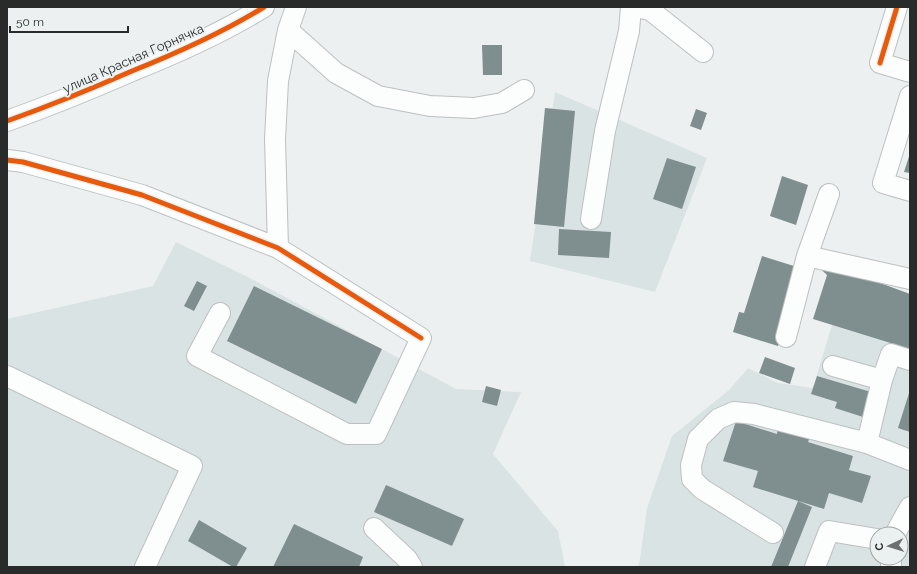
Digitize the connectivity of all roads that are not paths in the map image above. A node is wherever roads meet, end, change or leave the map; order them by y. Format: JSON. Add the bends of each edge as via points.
{"nodes":[{"id":1,"x":264,"y":7,"type":"edge"},
{"id":2,"x":296,"y":7,"type":"edge"},
{"id":3,"x":632,"y":7,"type":"edge"},
{"id":4,"x":897,"y":7,"type":"edge"},
{"id":5,"x":288,"y":30,"type":"junction"},
{"id":6,"x":703,"y":52,"type":"dead end"},
{"id":7,"x":910,"y":72,"type":"edge"},
{"id":8,"x":524,"y":90,"type":"dead end"},
{"id":9,"x":910,"y":96,"type":"edge"},
{"id":10,"x":907,"y":116,"type":"edge"},
{"id":11,"x":7,"y":121,"type":"edge"},
{"id":12,"x":7,"y":160,"type":"edge"},
{"id":13,"x":910,"y":191,"type":"edge"},
{"id":14,"x":829,"y":194,"type":"dead end"},
{"id":15,"x":591,"y":219,"type":"dead end"},
{"id":16,"x":278,"y":248,"type":"junction"},
{"id":17,"x":807,"y":256,"type":"junction"},
{"id":18,"x":910,"y":279,"type":"edge"},
{"id":19,"x":220,"y":313,"type":"dead end"},
{"id":20,"x":786,"y":337,"type":"dead end"},
{"id":21,"x":910,"y":360,"type":"edge"},
{"id":22,"x":833,"y":366,"type":"dead end"},
{"id":23,"x":7,"y":376,"type":"edge"},
{"id":24,"x":882,"y":380,"type":"junction"},
{"id":25,"x":867,"y":442,"type":"junction"},
{"id":26,"x":910,"y":460,"type":"edge"},
{"id":27,"x":910,"y":507,"type":"edge"},
{"id":28,"x":899,"y":526,"type":"edge"},
{"id":29,"x":374,"y":528,"type":"dead end"},
{"id":30,"x":774,"y":533,"type":"dead end"},
{"id":31,"x":869,"y":538,"type":"edge"},
{"id":32,"x":145,"y":567,"type":"edge"},
{"id":33,"x":412,"y":567,"type":"edge"},
{"id":34,"x":815,"y":567,"type":"edge"}],
"edges":[{"from":1,"to":11,"type":"street","name":"улица Красная Горнячка","via":[[188,48],[51,106]]},
{"from":2,"to":5,"type":"street"},
{"from":3,"to":6,"type":"street","via":[[650,10]]},
{"from":3,"to":15,"type":"street","via":[[629,31],[605,131]]},
{"from":4,"to":7,"type":"street","via":[[880,63]]},
{"from":5,"to":8,"type":"street","via":[[336,73],[378,96],[430,106],[474,108],[502,103]]},
{"from":5,"to":16,"type":"street","via":[[278,81],[275,139]]},
{"from":9,"to":10,"type":"street"},
{"from":10,"to":13,"type":"street","via":[[883,182]]},
{"from":12,"to":16,"type":"street","via":[[23,162],[142,195]]},
{"from":14,"to":17,"type":"street"},
{"from":16,"to":19,"type":"street","via":[[421,338],[376,434],[347,434],[197,356]]},
{"from":17,"to":18,"type":"street"},
{"from":17,"to":20,"type":"street"},
{"from":21,"to":24,"type":"street","via":[[891,354]]},
{"from":22,"to":24,"type":"street"},
{"from":23,"to":32,"type":"street","via":[[192,466]]},
{"from":24,"to":25,"type":"street"},
{"from":25,"to":26,"type":"street"},
{"from":25,"to":30,"type":"street","via":[[754,414],[734,412],[718,419],[698,439],[691,465],[692,479],[702,489]]},
{"from":27,"to":28,"type":"street"},
{"from":29,"to":33,"type":"street","via":[[407,559]]},
{"from":31,"to":34,"type":"street","via":[[829,531]]}]}
